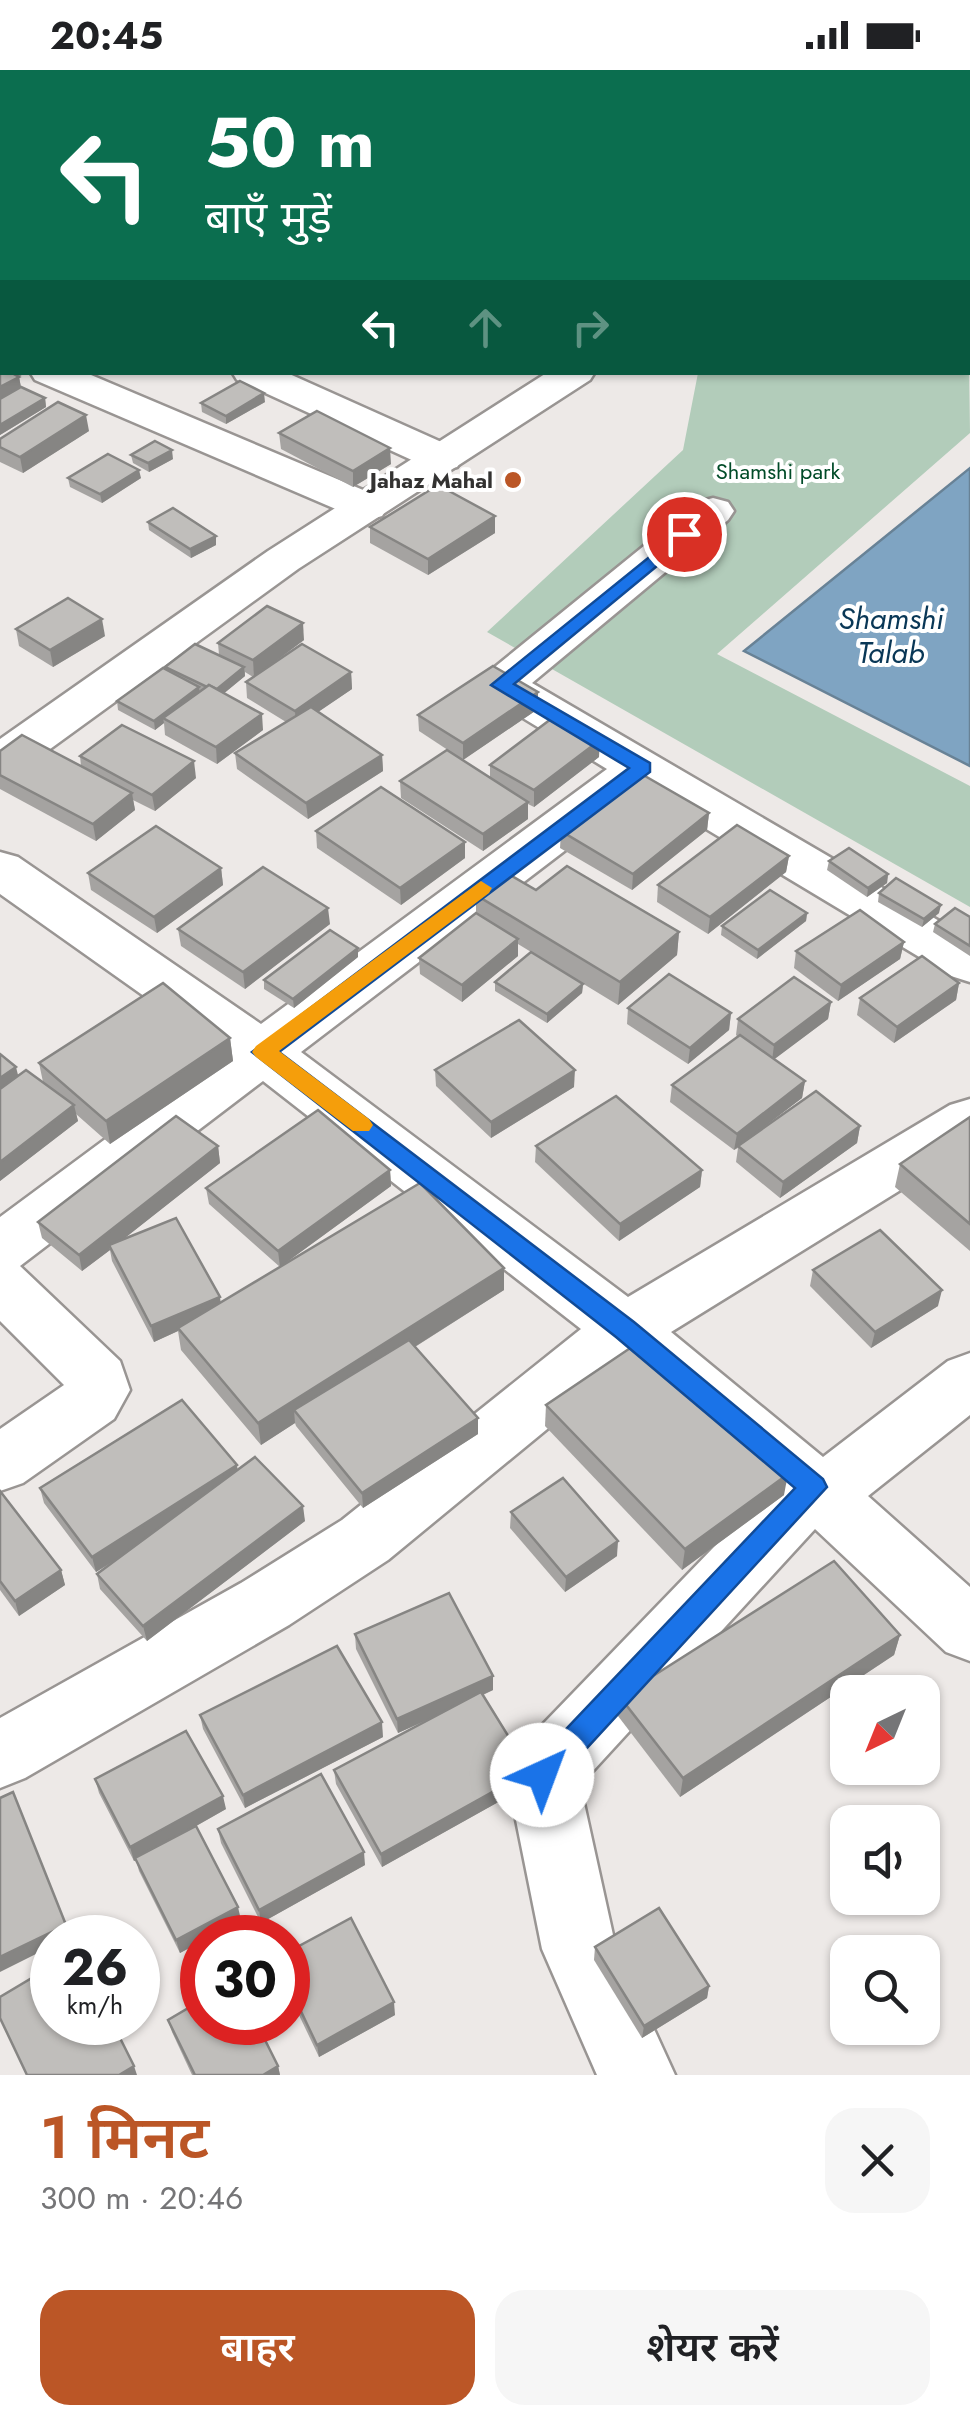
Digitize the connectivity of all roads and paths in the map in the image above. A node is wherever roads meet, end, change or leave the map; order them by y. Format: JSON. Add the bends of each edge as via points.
{"nodes":[{"id":1,"x":55,"y":375,"type":"edge"},
{"id":2,"x":257,"y":375,"type":"edge"},
{"id":3,"x":571,"y":375,"type":"edge"},
{"id":4,"x":442,"y":458,"type":"junction"},
{"id":5,"x":367,"y":507,"type":"junction"},
{"id":6,"x":713,"y":511,"type":"dead end"},
{"id":7,"x":0,"y":762,"type":"edge"},
{"id":8,"x":642,"y":767,"type":"junction"},
{"id":9,"x":0,"y":869,"type":"edge"},
{"id":10,"x":970,"y":963,"type":"edge"},
{"id":11,"x":264,"y":1052,"type":"junction"},
{"id":12,"x":970,"y":1120,"type":"edge"},
{"id":13,"x":0,"y":1249,"type":"edge"},
{"id":14,"x":0,"y":1283,"type":"edge"},
{"id":15,"x":625,"y":1329,"type":"junction"},
{"id":16,"x":970,"y":1379,"type":"edge"},
{"id":17,"x":0,"y":1464,"type":"edge"},
{"id":18,"x":813,"y":1487,"type":"junction"},
{"id":19,"x":970,"y":1630,"type":"edge"},
{"id":20,"x":0,"y":1755,"type":"edge"},
{"id":21,"x":636,"y":2075,"type":"edge"}],
"edges":[{"from":1,"to":5,"type":"street"},
{"from":2,"to":4,"type":"street"},
{"from":3,"to":4,"type":"street"},
{"from":4,"to":5,"type":"street"},
{"from":5,"to":7,"type":"street"},
{"from":6,"to":8,"type":"street","via":[[501,685]]},
{"from":8,"to":10,"type":"street"},
{"from":8,"to":11,"type":"street"},
{"from":9,"to":11,"type":"street"},
{"from":11,"to":13,"type":"street"},
{"from":11,"to":15,"type":"street"},
{"from":12,"to":15,"type":"street"},
{"from":14,"to":17,"type":"street","via":[[98,1379],[99,1390]]},
{"from":15,"to":18,"type":"street"},
{"from":15,"to":20,"type":"street","via":[[366,1540]]},
{"from":16,"to":18,"type":"street","via":[[840,1481]]},
{"from":18,"to":19,"type":"street"},
{"from":18,"to":21,"type":"street","via":[[542,1775],[579,1949]]}]}
